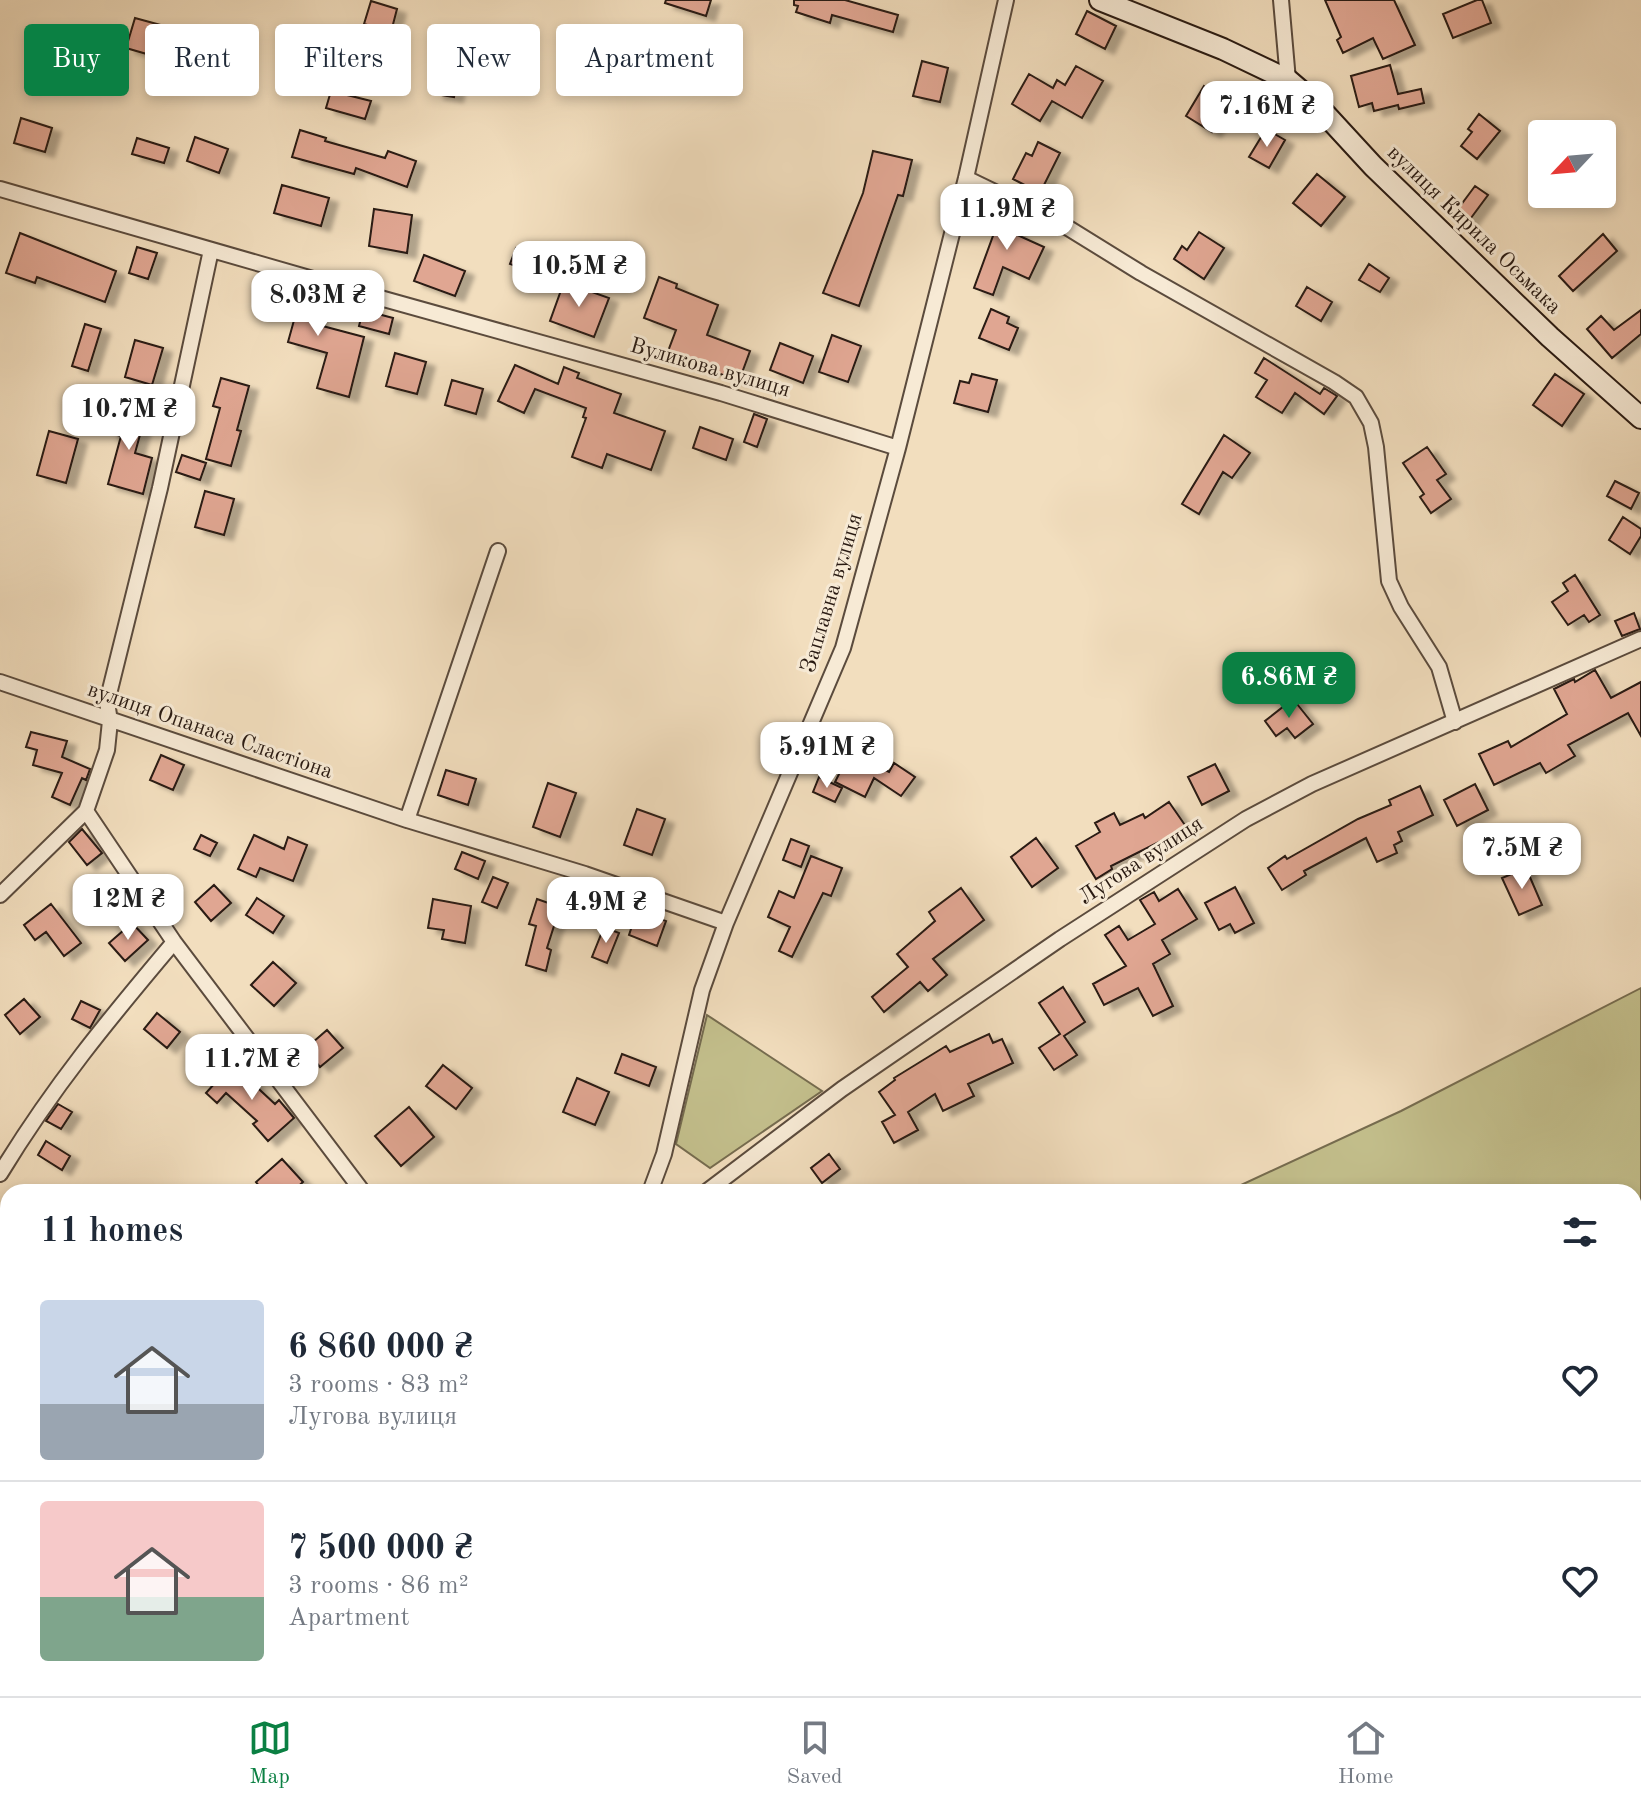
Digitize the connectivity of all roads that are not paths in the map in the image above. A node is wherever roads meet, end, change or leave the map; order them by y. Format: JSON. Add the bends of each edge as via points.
{"nodes":[{"id":1,"x":1006,"y":0,"type":"edge"},
{"id":2,"x":1100,"y":0,"type":"edge"},
{"id":3,"x":1281,"y":0,"type":"edge"},
{"id":4,"x":1288,"y":80,"type":"junction"},
{"id":5,"x":966,"y":178,"type":"junction"},
{"id":6,"x":0,"y":189,"type":"edge"},
{"id":7,"x":211,"y":250,"type":"junction"},
{"id":8,"x":1641,"y":418,"type":"edge"},
{"id":9,"x":898,"y":448,"type":"junction"},
{"id":10,"x":498,"y":551,"type":"dead end"},
{"id":11,"x":1641,"y":639,"type":"edge"},
{"id":12,"x":0,"y":682,"type":"edge"},
{"id":13,"x":110,"y":721,"type":"junction"},
{"id":14,"x":1455,"y":722,"type":"junction"},
{"id":15,"x":86,"y":811,"type":"junction"},
{"id":16,"x":407,"y":820,"type":"junction"},
{"id":17,"x":0,"y":895,"type":"edge"},
{"id":18,"x":726,"y":923,"type":"junction"},
{"id":19,"x":174,"y":942,"type":"junction"},
{"id":20,"x":0,"y":1174,"type":"edge"},
{"id":21,"x":357,"y":1184,"type":"edge"},
{"id":22,"x":653,"y":1184,"type":"edge"},
{"id":23,"x":717,"y":1184,"type":"edge"}],
"edges":[{"from":1,"to":5,"type":"street","name":"Заплавна вулиця"},
{"from":2,"to":4,"type":"street","name":"вулиця Кирила Осьмака"},
{"from":3,"to":4,"type":"street"},
{"from":4,"to":8,"type":"street","name":"вулиця Кирила Осьмака","via":[[1550,337]]},
{"from":5,"to":9,"type":"street","name":"Заплавна вулиця"},
{"from":5,"to":14,"type":"street","via":[[1065,226],[1356,397],[1371,423],[1376,447],[1389,581],[1439,667]]},
{"from":6,"to":7,"type":"street","name":"Вуликова вулиця"},
{"from":7,"to":9,"type":"street","name":"Вуликова вулиця"},
{"from":7,"to":13,"type":"street","via":[[107,702]]},
{"from":9,"to":18,"type":"street","name":"Заплавна вулиця","via":[[843,648]]},
{"from":10,"to":16,"type":"street"},
{"from":11,"to":14,"type":"street","name":"Лугова вулиця"},
{"from":12,"to":13,"type":"street","name":"вулиця Опанаса Сластіона"},
{"from":13,"to":15,"type":"street","via":[[107,750]]},
{"from":13,"to":16,"type":"street","name":"вулиця Опанаса Сластіона"},
{"from":14,"to":23,"type":"street","name":"Лугова вулиця","via":[[1246,819],[855,1080]]},
{"from":15,"to":17,"type":"street"},
{"from":15,"to":19,"type":"street"},
{"from":16,"to":18,"type":"street","name":"вулиця Опанаса Сластіона"},
{"from":18,"to":22,"type":"street","name":"Заплавна вулиця","via":[[702,990]]},
{"from":19,"to":20,"type":"street","via":[[83,1051]]},
{"from":19,"to":21,"type":"street"}]}
